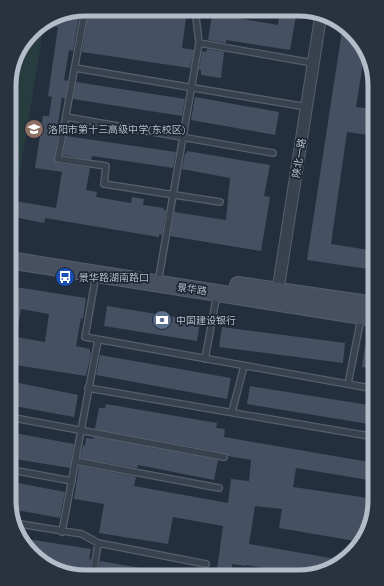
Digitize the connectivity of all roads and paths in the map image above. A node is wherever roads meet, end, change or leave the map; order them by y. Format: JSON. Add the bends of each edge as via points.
{"nodes":[{"id":1,"x":84,"y":16,"type":"edge"},
{"id":2,"x":196,"y":16,"type":"edge"},
{"id":3,"x":320,"y":19,"type":"edge"},
{"id":4,"x":199,"y":43,"type":"junction"},
{"id":5,"x":313,"y":63,"type":"junction"},
{"id":6,"x":74,"y":68,"type":"junction"},
{"id":7,"x":191,"y":88,"type":"junction"},
{"id":8,"x":307,"y":107,"type":"junction"},
{"id":9,"x":66,"y":117,"type":"junction"},
{"id":10,"x":182,"y":138,"type":"junction"},
{"id":11,"x":273,"y":154,"type":"dead end"},
{"id":12,"x":172,"y":194,"type":"junction"},
{"id":13,"x":220,"y":202,"type":"dead end"},
{"id":14,"x":16,"y":250,"type":"edge"},
{"id":15,"x":16,"y":261,"type":"edge"},
{"id":16,"x":96,"y":274,"type":"junction"},
{"id":17,"x":158,"y":279,"type":"junction"},
{"id":18,"x":217,"y":292,"type":"junction"},
{"id":19,"x":277,"y":297,"type":"junction"},
{"id":20,"x":368,"y":304,"type":"edge"},
{"id":21,"x":368,"y":317,"type":"edge"},
{"id":22,"x":98,"y":340,"type":"junction"},
{"id":23,"x":205,"y":359,"type":"junction"},
{"id":24,"x":244,"y":366,"type":"junction"},
{"id":25,"x":348,"y":384,"type":"junction"},
{"id":26,"x":88,"y":388,"type":"junction"},
{"id":27,"x":368,"y":388,"type":"edge"},
{"id":28,"x":232,"y":412,"type":"junction"},
{"id":29,"x":16,"y":418,"type":"edge"},
{"id":30,"x":81,"y":430,"type":"junction"},
{"id":31,"x":368,"y":436,"type":"edge"},
{"id":32,"x":224,"y":457,"type":"dead end"},
{"id":33,"x":75,"y":461,"type":"junction"},
{"id":34,"x":16,"y":471,"type":"edge"},
{"id":35,"x":72,"y":481,"type":"junction"},
{"id":36,"x":219,"y":488,"type":"dead end"},
{"id":37,"x":20,"y":524,"type":"edge"},
{"id":38,"x":62,"y":532,"type":"junction"},
{"id":39,"x":98,"y":543,"type":"junction"},
{"id":40,"x":206,"y":564,"type":"dead end"},
{"id":41,"x":94,"y":570,"type":"edge"}],
"edges":[{"from":1,"to":6,"type":"lane"},
{"from":2,"to":4,"type":"lane"},
{"from":3,"to":5,"type":"street","name":"陕北一路"},
{"from":4,"to":5,"type":"lane"},
{"from":4,"to":7,"type":"lane"},
{"from":5,"to":8,"type":"street","name":"陕北一路"},
{"from":6,"to":7,"type":"lane"},
{"from":6,"to":9,"type":"lane"},
{"from":7,"to":8,"type":"lane"},
{"from":7,"to":10,"type":"lane"},
{"from":8,"to":19,"type":"street","name":"陕北一路"},
{"from":9,"to":10,"type":"lane"},
{"from":9,"to":12,"type":"lane","via":[[58,159],[106,166],[104,184]]},
{"from":10,"to":11,"type":"lane"},
{"from":10,"to":12,"type":"lane"},
{"from":12,"to":13,"type":"lane"},
{"from":12,"to":17,"type":"lane"},
{"from":14,"to":17,"type":"main road","name":"景华路"},
{"from":15,"to":16,"type":"main road","name":"景华路"},
{"from":16,"to":17,"type":"main road","name":"景华路"},
{"from":16,"to":22,"type":"lane","via":[[85,337]]},
{"from":17,"to":18,"type":"main road","name":"景华路"},
{"from":17,"to":19,"type":"main road","name":"景华路"},
{"from":18,"to":19,"type":"main road","name":"景华路"},
{"from":18,"to":23,"type":"lane"},
{"from":19,"to":20,"type":"main road","name":"景华路"},
{"from":19,"to":21,"type":"main road","name":"景华路"},
{"from":21,"to":25,"type":"lane"},
{"from":22,"to":23,"type":"lane"},
{"from":22,"to":26,"type":"lane"},
{"from":23,"to":24,"type":"lane"},
{"from":24,"to":25,"type":"lane"},
{"from":24,"to":28,"type":"lane"},
{"from":25,"to":27,"type":"lane"},
{"from":26,"to":28,"type":"lane"},
{"from":26,"to":30,"type":"lane"},
{"from":28,"to":31,"type":"lane"},
{"from":29,"to":30,"type":"lane"},
{"from":30,"to":32,"type":"lane"},
{"from":30,"to":33,"type":"lane"},
{"from":33,"to":35,"type":"lane"},
{"from":33,"to":36,"type":"lane"},
{"from":34,"to":35,"type":"lane"},
{"from":35,"to":38,"type":"lane"},
{"from":37,"to":38,"type":"lane"},
{"from":38,"to":39,"type":"lane","via":[[82,534]]},
{"from":39,"to":40,"type":"lane"},
{"from":39,"to":41,"type":"lane"}]}
